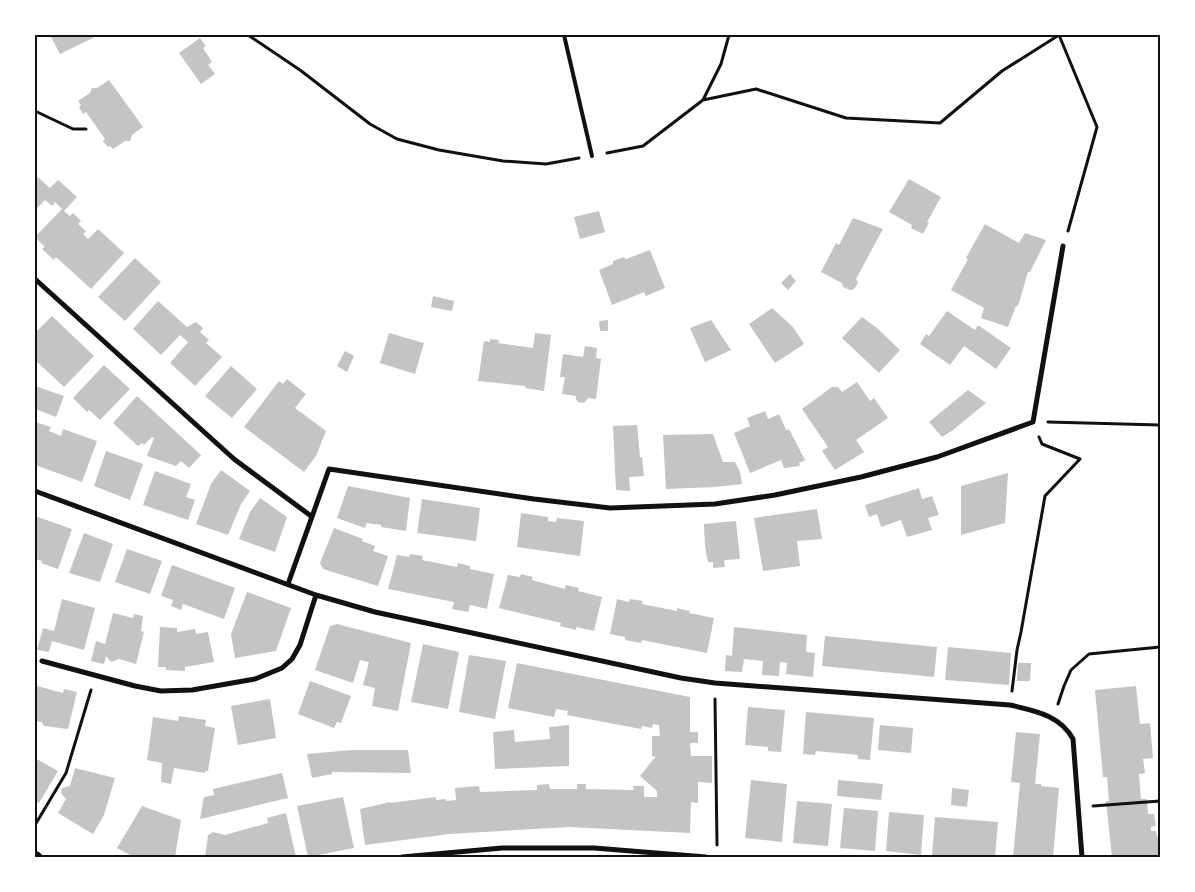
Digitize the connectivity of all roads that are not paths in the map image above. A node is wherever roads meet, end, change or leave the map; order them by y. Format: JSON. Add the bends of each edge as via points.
{"nodes":[{"id":1,"x":564,"y":35,"type":"edge"},
{"id":2,"x":592,"y":156,"type":"road end"},
{"id":3,"x":1063,"y":246,"type":"road end"},
{"id":4,"x":35,"y":279,"type":"edge"},
{"id":5,"x":35,"y":491,"type":"edge"},
{"id":6,"x":311,"y":516,"type":"junction"},
{"id":7,"x":288,"y":584,"type":"junction"},
{"id":8,"x":316,"y":595,"type":"junction"},
{"id":9,"x":42,"y":661,"type":"dead end"},
{"id":10,"x":402,"y":857,"type":"edge"},
{"id":11,"x":706,"y":857,"type":"edge"},
{"id":12,"x":1082,"y":857,"type":"edge"}],
"edges":[{"from":1,"to":2,"type":"lane"},
{"from":3,"to":6,"type":"street","via":[[1033,422],[937,457],[775,495],[715,504],[610,508],[328,469]]},
{"from":4,"to":6,"type":"street","via":[[234,459]]},
{"from":5,"to":7,"type":"street"},
{"from":6,"to":7,"type":"street"},
{"from":7,"to":8,"type":"street"},
{"from":8,"to":9,"type":"street","via":[[300,645],[292,659],[282,668],[255,679],[192,690],[161,691]]},
{"from":8,"to":12,"type":"street","via":[[375,612],[681,678],[1010,706],[1041,712],[1054,718],[1073,739]]},
{"from":10,"to":11,"type":"street","via":[[502,848],[594,848]]}]}
